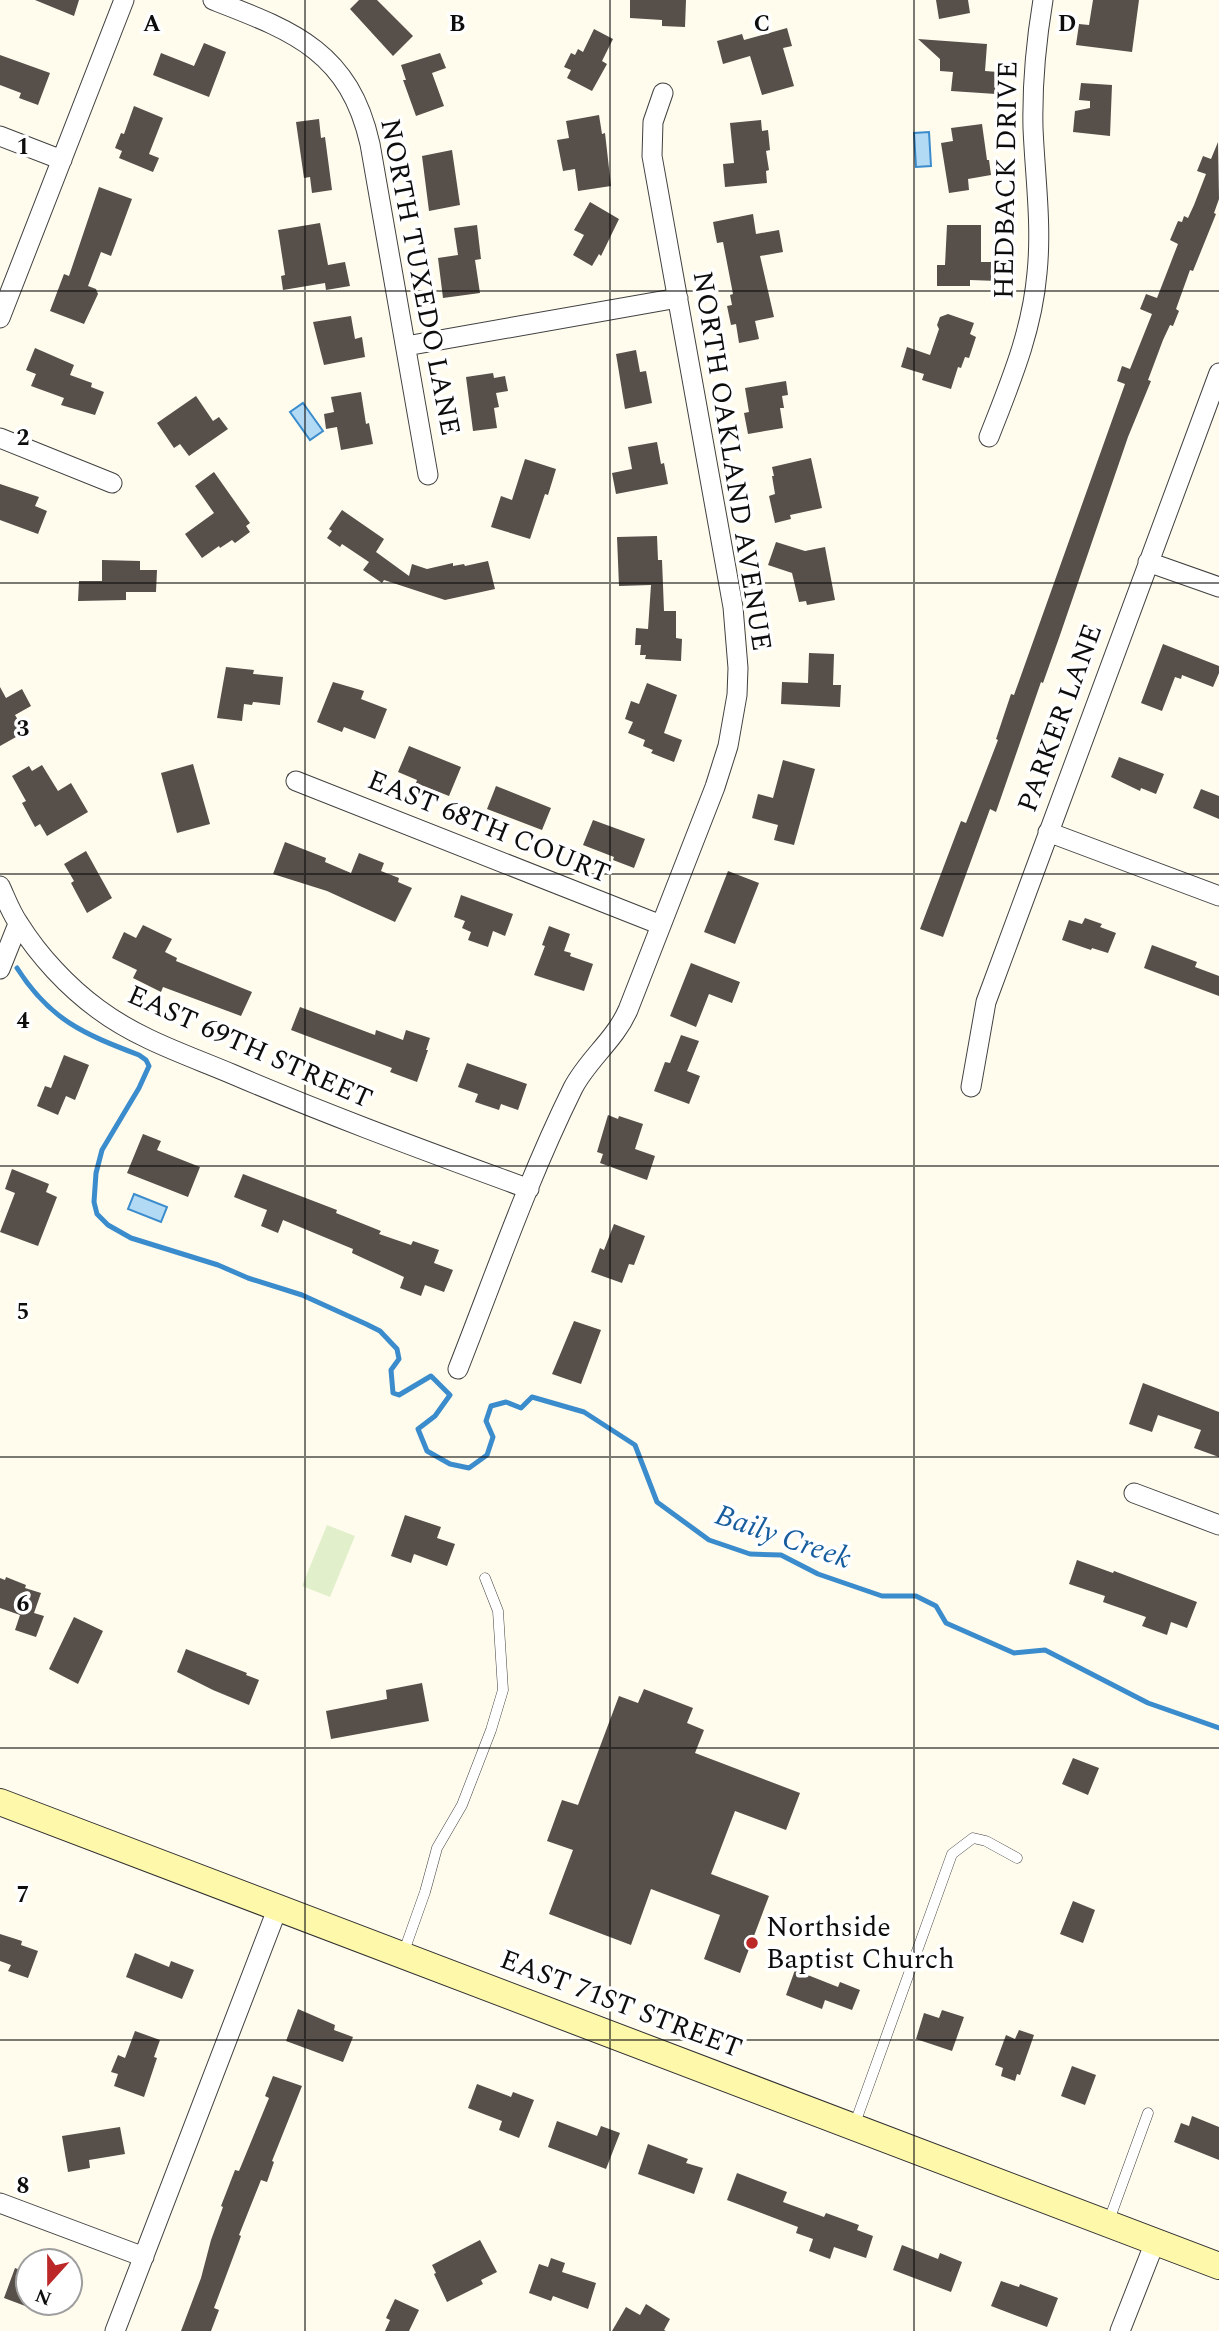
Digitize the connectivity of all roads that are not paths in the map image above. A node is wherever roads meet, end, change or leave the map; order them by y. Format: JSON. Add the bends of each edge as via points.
{"nodes":[{"id":1,"x":124,"y":0,"type":"edge"},
{"id":2,"x":213,"y":0,"type":"edge"},
{"id":3,"x":1043,"y":0,"type":"edge"},
{"id":4,"x":663,"y":93,"type":"dead end"},
{"id":5,"x":0,"y":136,"type":"edge"},
{"id":6,"x":62,"y":160,"type":"junction"},
{"id":7,"x":678,"y":298,"type":"junction"},
{"id":8,"x":0,"y":318,"type":"edge"},
{"id":9,"x":406,"y":346,"type":"junction"},
{"id":10,"x":1219,"y":373,"type":"edge"},
{"id":11,"x":989,"y":437,"type":"dead end"},
{"id":12,"x":0,"y":438,"type":"edge"},
{"id":13,"x":428,"y":475,"type":"dead end"},
{"id":14,"x":112,"y":482,"type":"dead end"},
{"id":15,"x":1148,"y":562,"type":"junction"},
{"id":16,"x":1219,"y":587,"type":"edge"},
{"id":17,"x":296,"y":781,"type":"dead end"},
{"id":18,"x":1048,"y":832,"type":"junction"},
{"id":19,"x":0,"y":886,"type":"edge"},
{"id":20,"x":1219,"y":896,"type":"edge"},
{"id":21,"x":18,"y":924,"type":"junction"},
{"id":22,"x":661,"y":925,"type":"junction"},
{"id":23,"x":0,"y":969,"type":"edge"},
{"id":24,"x":971,"y":1087,"type":"dead end"},
{"id":25,"x":529,"y":1189,"type":"junction"},
{"id":26,"x":458,"y":1369,"type":"dead end"},
{"id":27,"x":1134,"y":1493,"type":"dead end"},
{"id":28,"x":1219,"y":1525,"type":"edge"},
{"id":29,"x":485,"y":1578,"type":"dead end"},
{"id":30,"x":0,"y":1802,"type":"edge"},
{"id":31,"x":1017,"y":1858,"type":"dead end"},
{"id":32,"x":278,"y":1907,"type":"junction"},
{"id":33,"x":403,"y":1954,"type":"junction"},
{"id":34,"x":1148,"y":2113,"type":"dead end"},
{"id":35,"x":853,"y":2126,"type":"junction"},
{"id":36,"x":0,"y":2203,"type":"edge"},
{"id":37,"x":1108,"y":2224,"type":"junction"},
{"id":38,"x":1154,"y":2242,"type":"junction"},
{"id":39,"x":144,"y":2257,"type":"junction"},
{"id":40,"x":1219,"y":2266,"type":"edge"},
{"id":41,"x":116,"y":2331,"type":"edge"},
{"id":42,"x":1120,"y":2331,"type":"edge"}],
"edges":[{"from":1,"to":6,"type":"street"},
{"from":2,"to":9,"type":"street","name":"NORTH TUXEDO LANE","via":[[303,40],[324,57],[352,93],[370,144]]},
{"from":3,"to":11,"type":"street","name":"HEDBACK DRIVE","via":[[1034,79],[1038,236],[1034,296],[1021,355]]},
{"from":4,"to":7,"type":"street","name":"NORTH OAKLAND AVENUE","via":[[653,122],[652,156]]},
{"from":5,"to":6,"type":"street"},
{"from":6,"to":8,"type":"street"},
{"from":7,"to":9,"type":"street"},
{"from":7,"to":22,"type":"street","name":"NORTH OAKLAND AVENUE","via":[[733,607],[738,668],[724,762]]},
{"from":9,"to":13,"type":"street","name":"NORTH TUXEDO LANE"},
{"from":10,"to":15,"type":"street","name":"PARKER LANE"},
{"from":12,"to":14,"type":"street"},
{"from":15,"to":16,"type":"street"},
{"from":15,"to":18,"type":"street","name":"PARKER LANE"},
{"from":17,"to":22,"type":"street","name":"EAST 68TH COURT"},
{"from":18,"to":20,"type":"street"},
{"from":18,"to":24,"type":"street","name":"PARKER LANE","via":[[986,1002]]},
{"from":19,"to":21,"type":"street","name":"EAST 69TH STREET"},
{"from":21,"to":23,"type":"street"},
{"from":21,"to":25,"type":"street","name":"EAST 69TH STREET","via":[[72,987],[98,1009],[149,1038],[335,1118]]},
{"from":22,"to":25,"type":"street","name":"NORTH OAKLAND AVENUE","via":[[625,1016],[578,1079]]},
{"from":25,"to":26,"type":"street","name":"NORTH OAKLAND AVENUE"},
{"from":27,"to":28,"type":"street"},
{"from":29,"to":33,"type":"lane","via":[[498,1611],[503,1690],[462,1805],[437,1847]]},
{"from":30,"to":32,"type":"main road","name":"EAST 71ST STREET"},
{"from":31,"to":35,"type":"lane","via":[[973,1838],[952,1854]]},
{"from":32,"to":33,"type":"main road","name":"EAST 71ST STREET"},
{"from":32,"to":39,"type":"street"},
{"from":33,"to":35,"type":"main road","name":"EAST 71ST STREET"},
{"from":34,"to":37,"type":"lane"},
{"from":35,"to":37,"type":"main road","name":"EAST 71ST STREET"},
{"from":36,"to":39,"type":"street"},
{"from":37,"to":38,"type":"main road","name":"EAST 71ST STREET"},
{"from":38,"to":40,"type":"main road","name":"EAST 71ST STREET"},
{"from":38,"to":42,"type":"street"},
{"from":39,"to":41,"type":"street"}]}
